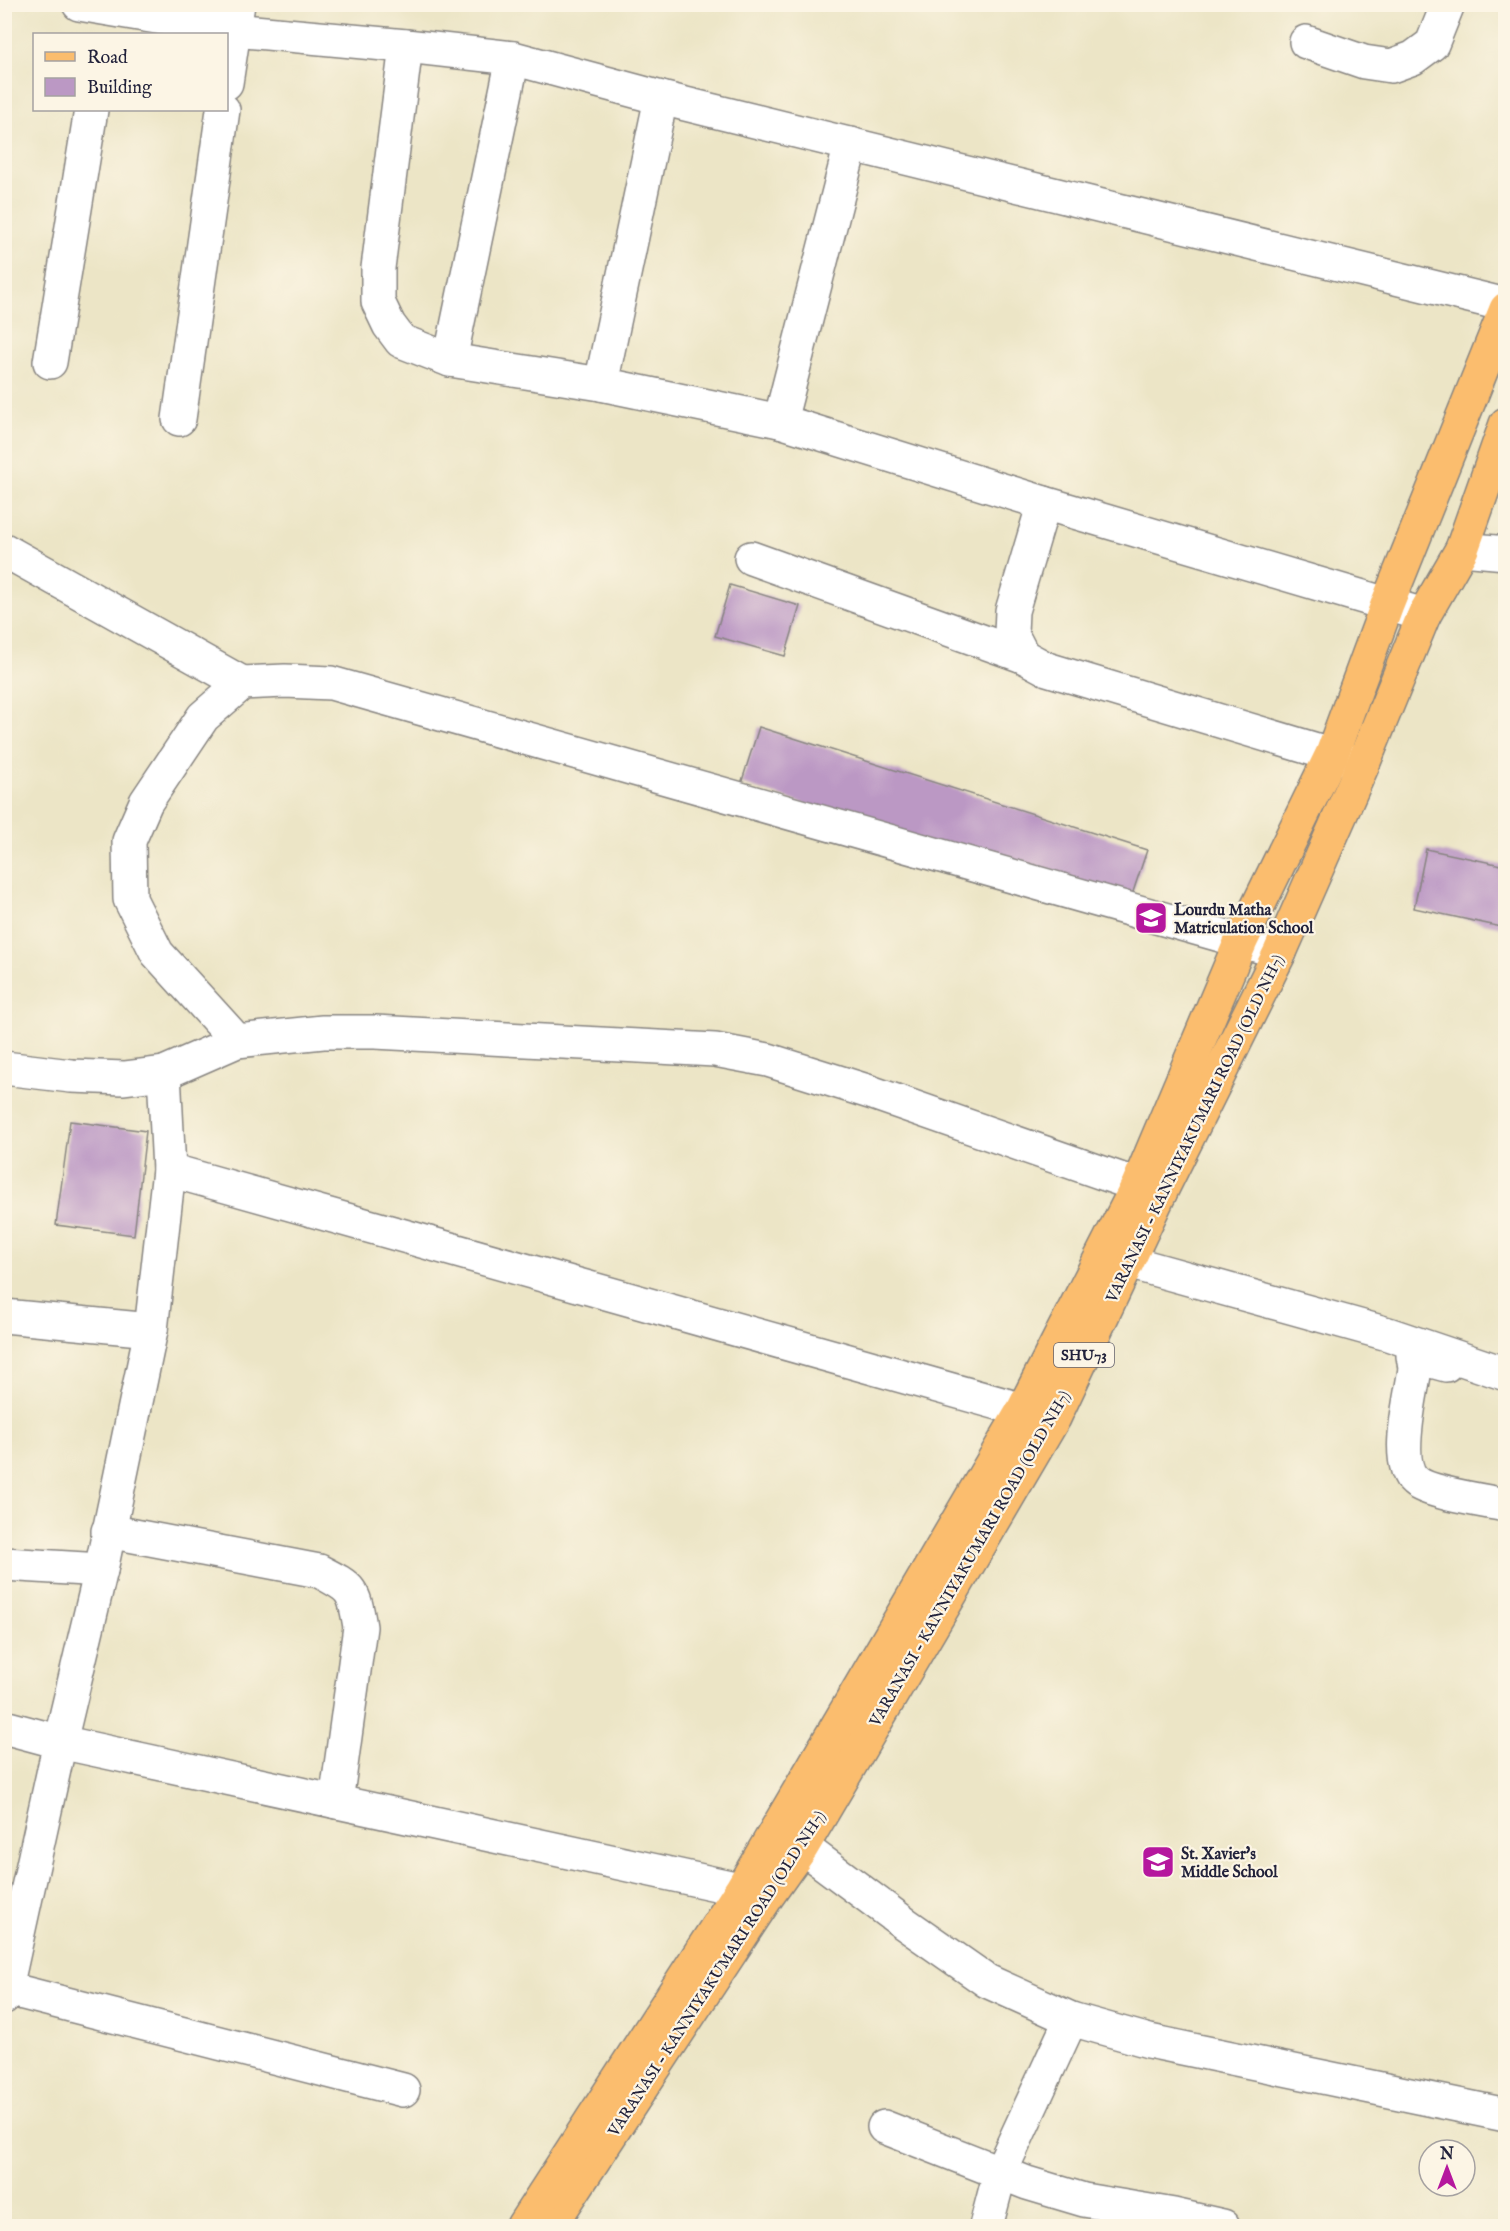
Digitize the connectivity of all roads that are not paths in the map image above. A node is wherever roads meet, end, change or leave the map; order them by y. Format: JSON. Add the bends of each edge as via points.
{"nodes":[{"id":1,"x":1448,"y":4,"type":"edge"},
{"id":2,"x":99,"y":13,"type":"edge"},
{"id":3,"x":236,"y":17,"type":"edge"},
{"id":4,"x":1306,"y":42,"type":"dead end"},
{"id":5,"x":406,"y":46,"type":"junction"},
{"id":6,"x":513,"y":58,"type":"junction"},
{"id":7,"x":228,"y":70,"type":"edge"},
{"id":8,"x":661,"y":98,"type":"junction"},
{"id":9,"x":91,"y":111,"type":"edge"},
{"id":10,"x":223,"y":111,"type":"edge"},
{"id":11,"x":851,"y":144,"type":"junction"},
{"id":12,"x":1506,"y":307,"type":"edge"},
{"id":13,"x":450,"y":360,"type":"junction"},
{"id":14,"x":50,"y":362,"type":"dead end"},
{"id":15,"x":601,"y":384,"type":"junction"},
{"id":16,"x":179,"y":419,"type":"dead end"},
{"id":17,"x":780,"y":421,"type":"junction"},
{"id":18,"x":1506,"y":424,"type":"edge"},
{"id":19,"x":1044,"y":503,"type":"junction"},
{"id":20,"x":1462,"y":549,"type":"junction"},
{"id":21,"x":4,"y":550,"type":"edge"},
{"id":22,"x":1506,"y":553,"type":"edge"},
{"id":23,"x":751,"y":558,"type":"dead end"},
{"id":24,"x":1386,"y":604,"type":"junction"},
{"id":25,"x":1424,"y":615,"type":"junction"},
{"id":26,"x":1023,"y":656,"type":"junction"},
{"id":27,"x":242,"y":683,"type":"junction"},
{"id":28,"x":1332,"y":754,"type":"junction"},
{"id":29,"x":1363,"y":764,"type":"junction"},
{"id":30,"x":1241,"y":941,"type":"junction"},
{"id":31,"x":1280,"y":952,"type":"junction"},
{"id":32,"x":237,"y":1041,"type":"junction"},
{"id":33,"x":4,"y":1068,"type":"edge"},
{"id":34,"x":164,"y":1073,"type":"junction"},
{"id":35,"x":169,"y":1170,"type":"junction"},
{"id":36,"x":1149,"y":1189,"type":"junction"},
{"id":37,"x":1128,"y":1262,"type":"junction"},
{"id":38,"x":4,"y":1316,"type":"edge"},
{"id":39,"x":151,"y":1330,"type":"junction"},
{"id":40,"x":1506,"y":1374,"type":"edge"},
{"id":41,"x":1506,"y":1381,"type":"edge"},
{"id":42,"x":1023,"y":1410,"type":"junction"},
{"id":43,"x":1506,"y":1505,"type":"edge"},
{"id":44,"x":108,"y":1531,"type":"junction"},
{"id":45,"x":4,"y":1564,"type":"edge"},
{"id":46,"x":101,"y":1570,"type":"junction"},
{"id":47,"x":4,"y":1727,"type":"edge"},
{"id":48,"x":60,"y":1742,"type":"junction"},
{"id":49,"x":336,"y":1802,"type":"junction"},
{"id":50,"x":802,"y":1847,"type":"junction"},
{"id":51,"x":754,"y":1893,"type":"junction"},
{"id":52,"x":6,"y":1992,"type":"edge"},
{"id":53,"x":1071,"y":2019,"type":"junction"},
{"id":54,"x":403,"y":2090,"type":"dead end"},
{"id":55,"x":1506,"y":2115,"type":"edge"},
{"id":56,"x":884,"y":2127,"type":"dead end"},
{"id":57,"x":1000,"y":2173,"type":"junction"},
{"id":58,"x":523,"y":2226,"type":"edge"},
{"id":59,"x":550,"y":2226,"type":"edge"},
{"id":60,"x":986,"y":2226,"type":"edge"},
{"id":61,"x":1223,"y":2226,"type":"edge"}],
"edges":[{"from":1,"to":4,"type":"street","via":[[1432,44],[1413,58],[1391,66],[1364,62]]},
{"from":2,"to":3,"type":"street"},
{"from":3,"to":5,"type":"street"},
{"from":3,"to":7,"type":"street"},
{"from":5,"to":6,"type":"street"},
{"from":5,"to":13,"type":"street","via":[[378,268],[378,302],[388,325],[401,341]]},
{"from":6,"to":8,"type":"street"},
{"from":6,"to":13,"type":"street"},
{"from":8,"to":11,"type":"street"},
{"from":8,"to":15,"type":"street"},
{"from":9,"to":14,"type":"street"},
{"from":10,"to":16,"type":"street"},
{"from":11,"to":12,"type":"street"},
{"from":11,"to":17,"type":"street"},
{"from":12,"to":24,"type":"main road"},
{"from":13,"to":15,"type":"street"},
{"from":15,"to":17,"type":"street"},
{"from":17,"to":19,"type":"street"},
{"from":18,"to":20,"type":"main road","name":"VARANASI - KANNIYAKUMARI ROAD (OLD NH7)","number":"SHU73"},
{"from":19,"to":24,"type":"street"},
{"from":19,"to":26,"type":"street","via":[[1012,611],[1011,633]]},
{"from":20,"to":22,"type":"street"},
{"from":20,"to":25,"type":"main road","name":"VARANASI - KANNIYAKUMARI ROAD (OLD NH7)","number":"SHU73"},
{"from":21,"to":27,"type":"street"},
{"from":23,"to":26,"type":"street"},
{"from":24,"to":25,"type":"street"},
{"from":24,"to":28,"type":"main road"},
{"from":25,"to":29,"type":"main road","name":"VARANASI - KANNIYAKUMARI ROAD (OLD NH7)","number":"SHU73"},
{"from":26,"to":28,"type":"street","via":[[1047,669]]},
{"from":27,"to":30,"type":"street","via":[[332,683]]},
{"from":27,"to":32,"type":"street","via":[[203,717],[146,802],[129,842],[130,899],[157,953]]},
{"from":28,"to":29,"type":"street"},
{"from":28,"to":30,"type":"main road"},
{"from":29,"to":31,"type":"main road","name":"VARANASI - KANNIYAKUMARI ROAD (OLD NH7)","number":"SHU73"},
{"from":30,"to":31,"type":"street"},
{"from":30,"to":36,"type":"main road"},
{"from":31,"to":36,"type":"main road","name":"VARANASI - KANNIYAKUMARI ROAD (OLD NH7)","number":"SHU73"},
{"from":32,"to":34,"type":"street"},
{"from":32,"to":36,"type":"street","via":[[323,1032],[375,1032],[715,1050],[768,1060],[870,1092]]},
{"from":33,"to":34,"type":"street","via":[[124,1078]]},
{"from":34,"to":35,"type":"street"},
{"from":35,"to":39,"type":"street"},
{"from":35,"to":42,"type":"street"},
{"from":36,"to":37,"type":"main road","name":"VARANASI - KANNIYAKUMARI ROAD (OLD NH7)","number":"SHU73"},
{"from":36,"to":42,"type":"main road"},
{"from":37,"to":40,"type":"street","via":[[1388,1334]]},
{"from":37,"to":50,"type":"main road","name":"VARANASI - KANNIYAKUMARI ROAD (OLD NH7)","number":"SHU73","via":[[1054,1418]]},
{"from":38,"to":39,"type":"street"},
{"from":39,"to":44,"type":"street"},
{"from":41,"to":43,"type":"street","via":[[1413,1356],[1415,1368],[1404,1443],[1405,1463],[1415,1481],[1435,1490]]},
{"from":42,"to":51,"type":"main road"},
{"from":44,"to":46,"type":"street"},
{"from":44,"to":49,"type":"street","via":[[319,1571],[345,1585],[356,1602],[360,1627]]},
{"from":45,"to":46,"type":"street"},
{"from":46,"to":48,"type":"street"},
{"from":47,"to":48,"type":"street"},
{"from":48,"to":49,"type":"street"},
{"from":48,"to":52,"type":"street"},
{"from":49,"to":51,"type":"street"},
{"from":50,"to":51,"type":"main road","name":"VARANASI - KANNIYAKUMARI ROAD (OLD NH7)","number":"SHU73"},
{"from":50,"to":53,"type":"street","via":[[987,1981]]},
{"from":51,"to":58,"type":"main road"},
{"from":51,"to":59,"type":"main road","name":"VARANASI - KANNIYAKUMARI ROAD (OLD NH7)","number":"SHU73"},
{"from":52,"to":54,"type":"street"},
{"from":53,"to":55,"type":"street","via":[[1149,2041]]},
{"from":53,"to":57,"type":"street"},
{"from":56,"to":57,"type":"street"},
{"from":57,"to":60,"type":"street"},
{"from":57,"to":61,"type":"street","via":[[1084,2200]]}]}
